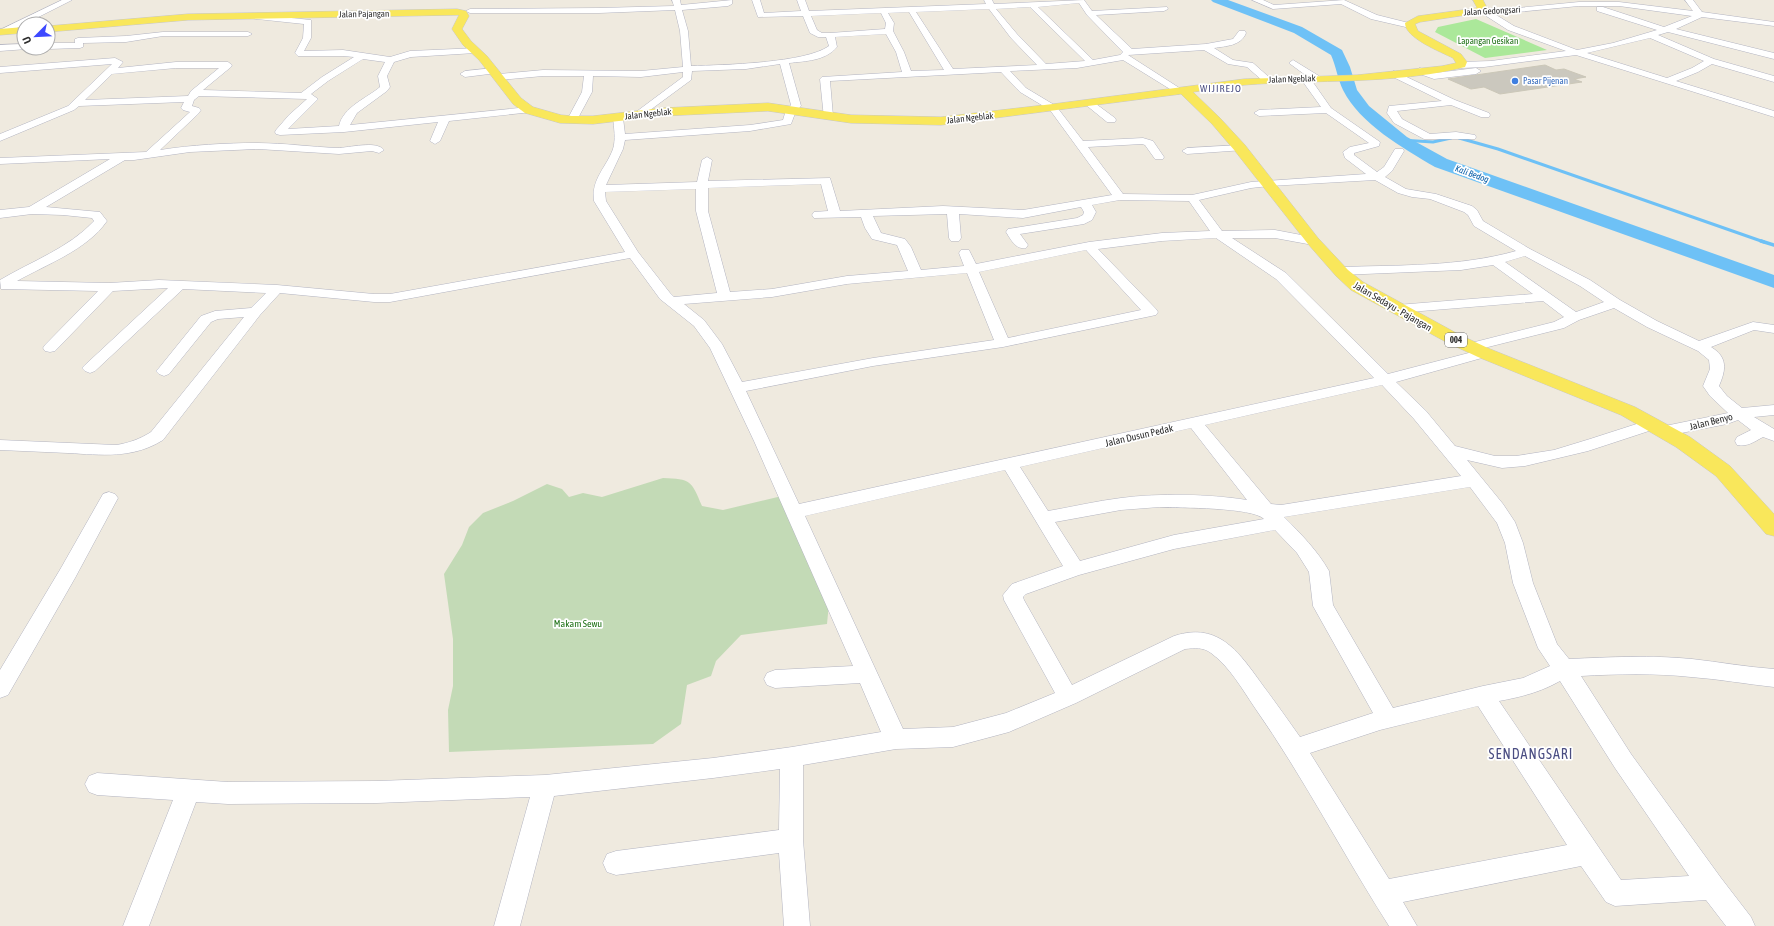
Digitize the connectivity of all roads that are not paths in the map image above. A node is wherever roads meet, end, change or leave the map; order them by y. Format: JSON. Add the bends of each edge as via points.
{"nodes":[{"id":1,"x":68,"y":0,"type":"edge"},
{"id":2,"x":476,"y":0,"type":"edge"},
{"id":3,"x":610,"y":0,"type":"edge"},
{"id":4,"x":728,"y":0,"type":"edge"},
{"id":5,"x":756,"y":0,"type":"edge"},
{"id":6,"x":801,"y":0,"type":"edge"},
{"id":7,"x":1080,"y":0,"type":"edge"},
{"id":8,"x":1256,"y":0,"type":"edge"},
{"id":9,"x":1478,"y":0,"type":"edge"},
{"id":10,"x":1570,"y":0,"type":"edge"},
{"id":11,"x":1690,"y":0,"type":"edge"},
{"id":12,"x":1340,"y":1,"type":"edge"},
{"id":13,"x":989,"y":3,"type":"edge"},
{"id":14,"x":1136,"y":3,"type":"dead end"},
{"id":15,"x":677,"y":4,"type":"edge"},
{"id":16,"x":1581,"y":4,"type":"junction"},
{"id":17,"x":1032,"y":5,"type":"junction"},
{"id":18,"x":911,"y":9,"type":"junction"},
{"id":19,"x":1164,"y":9,"type":"dead end"},
{"id":20,"x":609,"y":10,"type":"junction"},
{"id":21,"x":883,"y":10,"type":"junction"},
{"id":22,"x":1144,"y":10,"type":"junction"},
{"id":23,"x":1484,"y":10,"type":"junction"},
{"id":24,"x":1516,"y":10,"type":"junction"},
{"id":25,"x":466,"y":12,"type":"junction"},
{"id":26,"x":806,"y":13,"type":"junction"},
{"id":27,"x":1090,"y":13,"type":"junction"},
{"id":28,"x":1700,"y":15,"type":"junction"},
{"id":29,"x":252,"y":16,"type":"junction"},
{"id":30,"x":102,"y":24,"type":"junction"},
{"id":31,"x":1774,"y":24,"type":"edge"},
{"id":32,"x":1410,"y":26,"type":"junction"},
{"id":33,"x":56,"y":28,"type":"edge"},
{"id":34,"x":1666,"y":29,"type":"junction"},
{"id":35,"x":16,"y":31,"type":"edge"},
{"id":36,"x":889,"y":31,"type":"junction"},
{"id":37,"x":1,"y":32,"type":"edge"},
{"id":38,"x":248,"y":34,"type":"dead end"},
{"id":39,"x":1242,"y":34,"type":"dead end"},
{"id":40,"x":830,"y":35,"type":"junction"},
{"id":41,"x":1650,"y":35,"type":"junction"},
{"id":42,"x":79,"y":43,"type":"junction"},
{"id":43,"x":56,"y":45,"type":"edge"},
{"id":44,"x":16,"y":47,"type":"edge"},
{"id":45,"x":1206,"y":47,"type":"junction"},
{"id":46,"x":0,"y":48,"type":"edge"},
{"id":47,"x":475,"y":50,"type":"junction"},
{"id":48,"x":1128,"y":54,"type":"junction"},
{"id":49,"x":1774,"y":56,"type":"edge"},
{"id":50,"x":360,"y":57,"type":"junction"},
{"id":51,"x":1549,"y":57,"type":"junction"},
{"id":52,"x":1575,"y":57,"type":"junction"},
{"id":53,"x":802,"y":59,"type":"junction"},
{"id":54,"x":390,"y":60,"type":"junction"},
{"id":55,"x":784,"y":61,"type":"junction"},
{"id":56,"x":1561,"y":61,"type":"junction"},
{"id":57,"x":1711,"y":61,"type":"junction"},
{"id":58,"x":1091,"y":62,"type":"junction"},
{"id":59,"x":1293,"y":62,"type":"dead end"},
{"id":60,"x":61,"y":64,"type":"junction"},
{"id":61,"x":1461,"y":65,"type":"junction"},
{"id":62,"x":1044,"y":67,"type":"junction"},
{"id":63,"x":688,"y":69,"type":"junction"},
{"id":64,"x":1003,"y":69,"type":"junction"},
{"id":65,"x":0,"y":70,"type":"edge"},
{"id":66,"x":110,"y":71,"type":"junction"},
{"id":67,"x":950,"y":72,"type":"junction"},
{"id":68,"x":1420,"y":72,"type":"junction"},
{"id":69,"x":465,"y":74,"type":"dead end"},
{"id":70,"x":496,"y":74,"type":"junction"},
{"id":71,"x":589,"y":74,"type":"junction"},
{"id":72,"x":1394,"y":74,"type":"junction"},
{"id":73,"x":908,"y":75,"type":"junction"},
{"id":74,"x":1314,"y":78,"type":"junction"},
{"id":75,"x":825,"y":79,"type":"junction"},
{"id":76,"x":1774,"y":79,"type":"edge"},
{"id":77,"x":1267,"y":80,"type":"junction"},
{"id":78,"x":1667,"y":81,"type":"junction"},
{"id":79,"x":1181,"y":90,"type":"junction"},
{"id":80,"x":193,"y":96,"type":"junction"},
{"id":81,"x":303,"y":96,"type":"junction"},
{"id":82,"x":1452,"y":102,"type":"junction"},
{"id":83,"x":77,"y":103,"type":"junction"},
{"id":84,"x":1089,"y":103,"type":"junction"},
{"id":85,"x":1053,"y":108,"type":"junction"},
{"id":86,"x":529,"y":110,"type":"junction"},
{"id":87,"x":792,"y":110,"type":"junction"},
{"id":88,"x":1328,"y":110,"type":"junction"},
{"id":89,"x":1259,"y":113,"type":"dead end"},
{"id":90,"x":639,"y":114,"type":"junction"},
{"id":91,"x":1774,"y":114,"type":"edge"},
{"id":92,"x":1485,"y":115,"type":"dead end"},
{"id":93,"x":828,"y":116,"type":"junction"},
{"id":94,"x":445,"y":118,"type":"junction"},
{"id":95,"x":618,"y":118,"type":"junction"},
{"id":96,"x":572,"y":120,"type":"junction"},
{"id":97,"x":1111,"y":120,"type":"dead end"},
{"id":98,"x":344,"y":129,"type":"junction"},
{"id":99,"x":280,"y":132,"type":"junction"},
{"id":100,"x":1472,"y":136,"type":"dead end"},
{"id":101,"x":620,"y":137,"type":"junction"},
{"id":102,"x":0,"y":138,"type":"edge"},
{"id":103,"x":435,"y":141,"type":"dead end"},
{"id":104,"x":1081,"y":144,"type":"junction"},
{"id":105,"x":258,"y":146,"type":"junction"},
{"id":106,"x":1240,"y":148,"type":"junction"},
{"id":107,"x":379,"y":150,"type":"dead end"},
{"id":108,"x":1187,"y":151,"type":"dead end"},
{"id":109,"x":1399,"y":151,"type":"dead end"},
{"id":110,"x":150,"y":154,"type":"junction"},
{"id":111,"x":122,"y":157,"type":"junction"},
{"id":112,"x":1159,"y":157,"type":"dead end"},
{"id":113,"x":707,"y":160,"type":"dead end"},
{"id":114,"x":0,"y":161,"type":"edge"},
{"id":115,"x":1377,"y":177,"type":"junction"},
{"id":116,"x":1269,"y":183,"type":"junction"},
{"id":117,"x":702,"y":185,"type":"junction"},
{"id":118,"x":599,"y":189,"type":"junction"},
{"id":119,"x":1120,"y":197,"type":"junction"},
{"id":120,"x":1192,"y":198,"type":"junction"},
{"id":121,"x":1084,"y":203,"type":"junction"},
{"id":122,"x":32,"y":210,"type":"junction"},
{"id":123,"x":953,"y":212,"type":"junction"},
{"id":124,"x":866,"y":213,"type":"junction"},
{"id":125,"x":0,"y":214,"type":"edge"},
{"id":126,"x":835,"y":214,"type":"junction"},
{"id":127,"x":818,"y":215,"type":"dead end"},
{"id":128,"x":1218,"y":234,"type":"junction"},
{"id":129,"x":955,"y":238,"type":"dead end"},
{"id":130,"x":1312,"y":240,"type":"junction"},
{"id":131,"x":1089,"y":246,"type":"junction"},
{"id":132,"x":1026,"y":251,"type":"junction"},
{"id":133,"x":1526,"y":252,"type":"junction"},
{"id":134,"x":965,"y":253,"type":"dead end"},
{"id":135,"x":633,"y":254,"type":"junction"},
{"id":136,"x":1495,"y":260,"type":"junction"},
{"id":137,"x":972,"y":269,"type":"junction"},
{"id":138,"x":1340,"y":272,"type":"junction"},
{"id":139,"x":916,"y":274,"type":"junction"},
{"id":140,"x":0,"y":285,"type":"edge"},
{"id":141,"x":180,"y":285,"type":"junction"},
{"id":142,"x":109,"y":287,"type":"junction"},
{"id":143,"x":278,"y":290,"type":"junction"},
{"id":144,"x":725,"y":297,"type":"junction"},
{"id":145,"x":1546,"y":297,"type":"junction"},
{"id":146,"x":671,"y":300,"type":"junction"},
{"id":147,"x":1615,"y":303,"type":"junction"},
{"id":148,"x":1397,"y":309,"type":"junction"},
{"id":149,"x":255,"y":312,"type":"junction"},
{"id":150,"x":1574,"y":317,"type":"junction"},
{"id":151,"x":1774,"y":329,"type":"edge"},
{"id":152,"x":1003,"y":343,"type":"junction"},
{"id":153,"x":50,"y":348,"type":"dead end"},
{"id":154,"x":1703,"y":348,"type":"junction"},
{"id":155,"x":1478,"y":350,"type":"junction"},
{"id":156,"x":90,"y":368,"type":"dead end"},
{"id":157,"x":164,"y":371,"type":"dead end"},
{"id":158,"x":1385,"y":380,"type":"junction"},
{"id":159,"x":737,"y":388,"type":"junction"},
{"id":160,"x":1774,"y":410,"type":"edge"},
{"id":161,"x":1741,"y":413,"type":"junction"},
{"id":162,"x":1194,"y":422,"type":"junction"},
{"id":163,"x":1659,"y":427,"type":"junction"},
{"id":164,"x":1768,"y":433,"type":"edge"},
{"id":165,"x":1743,"y":441,"type":"dead end"},
{"id":166,"x":0,"y":445,"type":"edge"},
{"id":167,"x":1449,"y":450,"type":"junction"},
{"id":168,"x":1010,"y":465,"type":"junction"},
{"id":169,"x":1475,"y":480,"type":"junction"},
{"id":170,"x":109,"y":498,"type":"dead end"},
{"id":171,"x":793,"y":512,"type":"junction"},
{"id":172,"x":1272,"y":517,"type":"junction"},
{"id":173,"x":1043,"y":518,"type":"junction"},
{"id":174,"x":1774,"y":528,"type":"edge"},
{"id":175,"x":1075,"y":569,"type":"junction"},
{"id":176,"x":1564,"y":668,"type":"junction"},
{"id":177,"x":867,"y":674,"type":"junction"},
{"id":178,"x":1774,"y":678,"type":"edge"},
{"id":179,"x":775,"y":679,"type":"dead end"},
{"id":180,"x":0,"y":689,"type":"edge"},
{"id":181,"x":1483,"y":695,"type":"junction"},
{"id":182,"x":1068,"y":697,"type":"junction"},
{"id":183,"x":1387,"y":718,"type":"junction"},
{"id":184,"x":896,"y":739,"type":"junction"},
{"id":185,"x":1296,"y":748,"type":"junction"},
{"id":186,"x":792,"y":757,"type":"junction"},
{"id":187,"x":97,"y":784,"type":"dead end"},
{"id":188,"x":546,"y":786,"type":"junction"},
{"id":189,"x":188,"y":790,"type":"junction"},
{"id":190,"x":791,"y":840,"type":"junction"},
{"id":191,"x":1587,"y":853,"type":"junction"},
{"id":192,"x":616,"y":863,"type":"dead end"},
{"id":193,"x":1712,"y":887,"type":"junction"},
{"id":194,"x":1383,"y":893,"type":"junction"},
{"id":195,"x":136,"y":926,"type":"edge"},
{"id":196,"x":507,"y":926,"type":"edge"},
{"id":197,"x":797,"y":926,"type":"edge"},
{"id":198,"x":1404,"y":926,"type":"edge"},
{"id":199,"x":1742,"y":926,"type":"edge"}],
"edges":[{"from":1,"to":37,"type":"street"},
{"from":2,"to":25,"type":"street"},
{"from":3,"to":20,"type":"street"},
{"from":4,"to":15,"type":"street","via":[[728,4]]},
{"from":5,"to":26,"type":"street","via":[[762,19]]},
{"from":6,"to":26,"type":"street"},
{"from":7,"to":17,"type":"street"},
{"from":7,"to":27,"type":"street"},
{"from":8,"to":12,"type":"street","via":[[1273,7]]},
{"from":9,"to":23,"type":"main road"},
{"from":9,"to":24,"type":"street"},
{"from":10,"to":16,"type":"street"},
{"from":11,"to":28,"type":"street"},
{"from":12,"to":32,"type":"street","via":[[1374,17]]},
{"from":13,"to":17,"type":"street"},
{"from":13,"to":18,"type":"street"},
{"from":13,"to":62,"type":"street","via":[[1014,36]]},
{"from":14,"to":22,"type":"street"},
{"from":15,"to":20,"type":"street"},
{"from":15,"to":63,"type":"street","via":[[684,31]]},
{"from":16,"to":24,"type":"street","name":"Jalan Gedongsari"},
{"from":16,"to":28,"type":"street","name":"Jalan Gedongsari","via":[[1632,5]]},
{"from":16,"to":34,"type":"street"},
{"from":17,"to":58,"type":"street"},
{"from":18,"to":21,"type":"street"},
{"from":18,"to":67,"type":"street"},
{"from":19,"to":22,"type":"street"},
{"from":20,"to":25,"type":"street"},
{"from":21,"to":26,"type":"street"},
{"from":21,"to":36,"type":"street","via":[[890,24]]},
{"from":22,"to":27,"type":"street"},
{"from":23,"to":24,"type":"street","name":"Jalan Gedongsari"},
{"from":23,"to":32,"type":"main road","name":"Jalan Gedongsari","via":[[1418,19],[1410,23]]},
{"from":23,"to":52,"type":"street","via":[[1511,28]]},
{"from":25,"to":29,"type":"main road","name":"Jalan Pajangan"},
{"from":25,"to":47,"type":"main road","via":[[457,30]]},
{"from":26,"to":40,"type":"street","via":[[812,31]]},
{"from":27,"to":48,"type":"street"},
{"from":28,"to":31,"type":"street","name":"Jalan Gedongsari"},
{"from":28,"to":34,"type":"street"},
{"from":29,"to":30,"type":"main road","name":"Jalan Pajangan","via":[[188,17]]},
{"from":29,"to":50,"type":"street","via":[[308,22],[306,38],[299,53],[343,53]]},
{"from":30,"to":33,"type":"main road","name":"Jalan Pajangan"},
{"from":30,"to":42,"type":"street"},
{"from":32,"to":61,"type":"main road","via":[[1414,33],[1457,56],[1462,62]]},
{"from":34,"to":41,"type":"street"},
{"from":34,"to":49,"type":"street"},
{"from":35,"to":37,"type":"main road"},
{"from":36,"to":40,"type":"street"},
{"from":36,"to":73,"type":"street"},
{"from":38,"to":42,"type":"street","via":[[162,34]]},
{"from":39,"to":45,"type":"street","via":[[1236,40]]},
{"from":40,"to":53,"type":"street","via":[[833,47],[830,50],[821,55]]},
{"from":41,"to":52,"type":"street"},
{"from":41,"to":57,"type":"street"},
{"from":42,"to":43,"type":"street"},
{"from":42,"to":60,"type":"street"},
{"from":44,"to":46,"type":"street"},
{"from":45,"to":48,"type":"street"},
{"from":45,"to":77,"type":"street","via":[[1231,62],[1250,65]]},
{"from":47,"to":54,"type":"street","via":[[410,54]]},
{"from":47,"to":70,"type":"main road"},
{"from":48,"to":58,"type":"street"},
{"from":48,"to":79,"type":"street"},
{"from":50,"to":54,"type":"street"},
{"from":50,"to":81,"type":"street"},
{"from":51,"to":52,"type":"street"},
{"from":51,"to":56,"type":"street"},
{"from":51,"to":61,"type":"street"},
{"from":52,"to":56,"type":"street"},
{"from":52,"to":78,"type":"street"},
{"from":53,"to":55,"type":"street"},
{"from":53,"to":75,"type":"street","via":[[816,68]]},
{"from":54,"to":98,"type":"street","via":[[382,78],[384,89],[358,108],[346,121]]},
{"from":55,"to":63,"type":"street"},
{"from":55,"to":87,"type":"street","via":[[796,106]]},
{"from":56,"to":68,"type":"street","via":[[1437,76]]},
{"from":57,"to":76,"type":"street"},
{"from":57,"to":78,"type":"street"},
{"from":58,"to":62,"type":"street"},
{"from":59,"to":74,"type":"street"},
{"from":60,"to":65,"type":"street"},
{"from":60,"to":66,"type":"street","via":[[119,61]]},
{"from":61,"to":68,"type":"main road"},
{"from":62,"to":64,"type":"street"},
{"from":63,"to":71,"type":"street","via":[[641,74]]},
{"from":63,"to":90,"type":"street","via":[[688,78]]},
{"from":64,"to":67,"type":"street"},
{"from":64,"to":85,"type":"street","via":[[1023,90]]},
{"from":66,"to":80,"type":"street","via":[[172,65],[228,65],[194,92]]},
{"from":66,"to":83,"type":"street"},
{"from":67,"to":73,"type":"street"},
{"from":68,"to":72,"type":"main road"},
{"from":69,"to":70,"type":"street"},
{"from":70,"to":71,"type":"street"},
{"from":70,"to":86,"type":"main road","via":[[517,101]]},
{"from":71,"to":96,"type":"street","via":[[587,92]]},
{"from":72,"to":74,"type":"main road","name":"Jalan Ngeblak","via":[[1357,78]]},
{"from":72,"to":82,"type":"street"},
{"from":73,"to":75,"type":"street"},
{"from":74,"to":77,"type":"main road","name":"Jalan Ngeblak"},
{"from":74,"to":88,"type":"street"},
{"from":75,"to":93,"type":"street"},
{"from":77,"to":79,"type":"main road","name":"Jalan Ngeblak"},
{"from":78,"to":91,"type":"street"},
{"from":79,"to":84,"type":"main road","name":"Jalan Ngeblak"},
{"from":79,"to":106,"type":"main road","name":"Jalan Sedayu - Pajangan","number":"004"},
{"from":80,"to":81,"type":"street"},
{"from":80,"to":83,"type":"street"},
{"from":80,"to":110,"type":"street","via":[[186,108],[196,110],[195,112]]},
{"from":81,"to":99,"type":"street","via":[[311,96],[313,99]]},
{"from":82,"to":92,"type":"street"},
{"from":82,"to":100,"type":"street","via":[[1395,107],[1391,111],[1398,121],[1428,137]]},
{"from":83,"to":102,"type":"street"},
{"from":84,"to":85,"type":"main road","name":"Jalan Ngeblak"},
{"from":84,"to":97,"type":"street"},
{"from":85,"to":93,"type":"main road","name":"Jalan Ngeblak","via":[[941,121]]},
{"from":85,"to":104,"type":"street"},
{"from":86,"to":94,"type":"street"},
{"from":86,"to":96,"type":"main road"},
{"from":87,"to":90,"type":"main road","name":"Jalan Ngeblak","via":[[744,107]]},
{"from":87,"to":93,"type":"main road","name":"Jalan Ngeblak"},
{"from":87,"to":101,"type":"street","via":[[787,122],[770,126]]},
{"from":88,"to":89,"type":"street"},
{"from":88,"to":115,"type":"street","via":[[1375,142],[1371,146],[1348,152],[1349,156]]},
{"from":90,"to":95,"type":"main road","name":"Jalan Ngeblak"},
{"from":94,"to":98,"type":"street"},
{"from":94,"to":103,"type":"street"},
{"from":95,"to":96,"type":"main road"},
{"from":95,"to":101,"type":"street"},
{"from":98,"to":99,"type":"street"},
{"from":99,"to":105,"type":"street"},
{"from":101,"to":118,"type":"street"},
{"from":104,"to":112,"type":"street","via":[[1143,141],[1149,143]]},
{"from":104,"to":119,"type":"street"},
{"from":105,"to":107,"type":"street","via":[[339,151],[373,148]]},
{"from":105,"to":110,"type":"street","via":[[190,149]]},
{"from":106,"to":108,"type":"street"},
{"from":106,"to":116,"type":"main road","name":"Jalan Sedayu - Pajangan","number":"004"},
{"from":109,"to":115,"type":"street","via":[[1388,169]]},
{"from":110,"to":111,"type":"street"},
{"from":111,"to":114,"type":"street"},
{"from":111,"to":122,"type":"street"},
{"from":113,"to":117,"type":"street"},
{"from":115,"to":116,"type":"street"},
{"from":115,"to":133,"type":"street","via":[[1406,193],[1432,196],[1468,210],[1473,213],[1478,223]]},
{"from":116,"to":120,"type":"street"},
{"from":116,"to":130,"type":"main road","name":"Jalan Sedayu - Pajangan","number":"004"},
{"from":117,"to":118,"type":"street"},
{"from":117,"to":126,"type":"street","via":[[826,180]]},
{"from":117,"to":144,"type":"street","via":[[702,211]]},
{"from":118,"to":135,"type":"street","via":[[600,201]]},
{"from":119,"to":120,"type":"street"},
{"from":119,"to":121,"type":"street"},
{"from":120,"to":128,"type":"street"},
{"from":121,"to":123,"type":"street","via":[[1023,214]]},
{"from":121,"to":132,"type":"street","via":[[1090,212],[1088,217],[1080,221],[1012,232]]},
{"from":122,"to":125,"type":"street"},
{"from":122,"to":140,"type":"street","via":[[96,215],[101,221],[62,251]]},
{"from":123,"to":124,"type":"street","via":[[943,210]]},
{"from":123,"to":129,"type":"street"},
{"from":124,"to":126,"type":"street"},
{"from":124,"to":139,"type":"street","via":[[872,232],[877,237],[886,241],[901,242],[906,247]]},
{"from":126,"to":127,"type":"street"},
{"from":128,"to":130,"type":"street","via":[[1269,233]]},
{"from":128,"to":131,"type":"street"},
{"from":128,"to":158,"type":"street","via":[[1281,276]]},
{"from":130,"to":138,"type":"main road","name":"Jalan Sedayu - Pajangan","number":"004"},
{"from":131,"to":132,"type":"street"},
{"from":131,"to":152,"type":"street","via":[[1151,312]]},
{"from":132,"to":137,"type":"street"},
{"from":133,"to":136,"type":"street"},
{"from":133,"to":147,"type":"street","via":[[1585,283]]},
{"from":134,"to":137,"type":"street"},
{"from":135,"to":143,"type":"street","via":[[390,298]]},
{"from":135,"to":146,"type":"street","via":[[665,296]]},
{"from":136,"to":138,"type":"street","via":[[1461,266]]},
{"from":136,"to":145,"type":"street"},
{"from":137,"to":139,"type":"street"},
{"from":137,"to":152,"type":"street"},
{"from":138,"to":148,"type":"main road","name":"Jalan Sedayu - Pajangan","number":"004","via":[[1356,286]]},
{"from":139,"to":144,"type":"street","via":[[846,280],[772,293]]},
{"from":140,"to":142,"type":"street"},
{"from":141,"to":142,"type":"street"},
{"from":141,"to":143,"type":"street"},
{"from":141,"to":156,"type":"street"},
{"from":142,"to":153,"type":"street"},
{"from":143,"to":149,"type":"street"},
{"from":144,"to":146,"type":"street"},
{"from":145,"to":148,"type":"street"},
{"from":145,"to":150,"type":"street"},
{"from":146,"to":159,"type":"street","via":[[710,335]]},
{"from":147,"to":150,"type":"street","name":"Jalan Dusun Pedak"},
{"from":147,"to":154,"type":"street"},
{"from":148,"to":155,"type":"main road","name":"Jalan Sedayu - Pajangan","number":"004"},
{"from":149,"to":157,"type":"street","via":[[206,319]]},
{"from":149,"to":166,"type":"street","via":[[157,436],[148,443],[116,450]]},
{"from":150,"to":155,"type":"street","name":"Jalan Dusun Pedak","via":[[1559,325]]},
{"from":151,"to":154,"type":"street","via":[[1753,326],[1705,343]]},
{"from":152,"to":159,"type":"street","via":[[880,361]]},
{"from":154,"to":161,"type":"street","via":[[1714,356],[1718,364],[1711,386],[1715,394]]},
{"from":155,"to":158,"type":"street","name":"Jalan Dusun Pedak"},
{"from":155,"to":163,"type":"main road","name":"Jalan Sedayu - Pajangan","number":"004","via":[[1628,411]]},
{"from":158,"to":162,"type":"street","name":"Jalan Dusun Pedak"},
{"from":158,"to":167,"type":"street"},
{"from":159,"to":171,"type":"street"},
{"from":160,"to":161,"type":"street"},
{"from":161,"to":163,"type":"street","name":"Jalan Benyo","via":[[1727,419]]},
{"from":161,"to":164,"type":"street","name":"Jalan Benyo"},
{"from":162,"to":168,"type":"street","name":"Jalan Dusun Pedak"},
{"from":162,"to":172,"type":"street"},
{"from":163,"to":167,"type":"street","name":"Jalan Benyo","via":[[1563,453],[1504,462]]},
{"from":163,"to":174,"type":"main road","name":"Jalan Sedayu - Pajangan","number":"004","via":[[1723,471]]},
{"from":164,"to":165,"type":"street"},
{"from":167,"to":169,"type":"street"},
{"from":168,"to":171,"type":"street","name":"Jalan Dusun Pedak"},
{"from":168,"to":173,"type":"street"},
{"from":169,"to":172,"type":"street","via":[[1293,510]]},
{"from":169,"to":176,"type":"street","via":[[1506,522],[1514,543],[1523,583],[1548,648]]},
{"from":170,"to":180,"type":"street"},
{"from":171,"to":177,"type":"street"},
{"from":172,"to":173,"type":"street","via":[[1232,504],[1153,501]]},
{"from":172,"to":175,"type":"street"},
{"from":172,"to":183,"type":"street","via":[[1304,548],[1319,570],[1323,606]]},
{"from":173,"to":175,"type":"street"},
{"from":175,"to":182,"type":"street","via":[[1019,589],[1014,595],[1014,600]]},
{"from":176,"to":178,"type":"street","via":[[1650,666]]},
{"from":176,"to":181,"type":"street","via":[[1544,680],[1524,687]]},
{"from":176,"to":193,"type":"street","via":[[1623,761]]},
{"from":177,"to":179,"type":"street"},
{"from":177,"to":184,"type":"street"},
{"from":181,"to":183,"type":"street"},
{"from":181,"to":191,"type":"street"},
{"from":182,"to":184,"type":"street","via":[[1009,722],[953,737]]},
{"from":182,"to":185,"type":"street","via":[[1181,642],[1195,639],[1209,642],[1233,662]]},
{"from":183,"to":185,"type":"street"},
{"from":184,"to":186,"type":"street"},
{"from":185,"to":194,"type":"street"},
{"from":186,"to":188,"type":"street"},
{"from":186,"to":190,"type":"street"},
{"from":187,"to":189,"type":"street"},
{"from":188,"to":189,"type":"street","via":[[377,792],[228,793]]},
{"from":188,"to":196,"type":"street"},
{"from":189,"to":195,"type":"street"},
{"from":190,"to":192,"type":"street"},
{"from":190,"to":197,"type":"street"},
{"from":191,"to":193,"type":"street","via":[[1615,893]]},
{"from":191,"to":194,"type":"street"},
{"from":193,"to":199,"type":"street"},
{"from":194,"to":198,"type":"street"}]}
